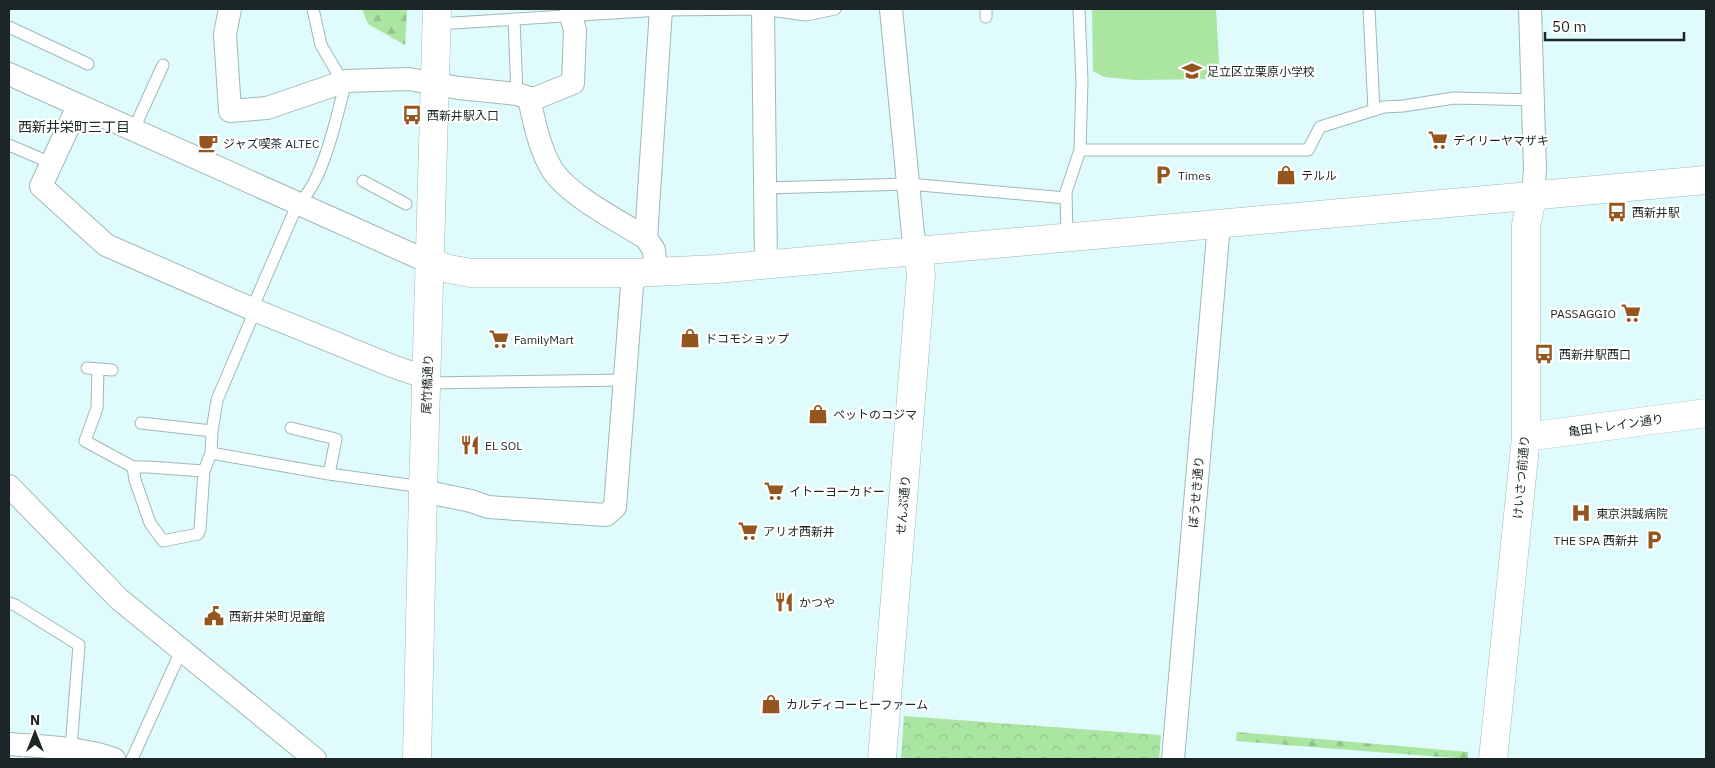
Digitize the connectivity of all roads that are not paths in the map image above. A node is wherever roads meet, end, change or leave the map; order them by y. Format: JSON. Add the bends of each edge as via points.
{"nodes":[{"id":1,"x":230,"y":9,"type":"edge"},
{"id":2,"x":314,"y":9,"type":"edge"},
{"id":3,"x":763,"y":9,"type":"edge"},
{"id":4,"x":835,"y":9,"type":"edge"},
{"id":5,"x":891,"y":9,"type":"edge"},
{"id":6,"x":1079,"y":9,"type":"edge"},
{"id":7,"x":1369,"y":9,"type":"edge"},
{"id":8,"x":1530,"y":9,"type":"edge"},
{"id":9,"x":661,"y":10,"type":"edge"},
{"id":10,"x":571,"y":12,"type":"edge"},
{"id":11,"x":437,"y":16,"type":"edge"},
{"id":12,"x":514,"y":19,"type":"junction"},
{"id":13,"x":9,"y":27,"type":"edge"},
{"id":14,"x":88,"y":64,"type":"dead end"},
{"id":15,"x":163,"y":66,"type":"dead end"},
{"id":16,"x":9,"y":74,"type":"edge"},
{"id":17,"x":344,"y":81,"type":"junction"},
{"id":18,"x":435,"y":83,"type":"junction"},
{"id":19,"x":523,"y":96,"type":"junction"},
{"id":20,"x":1532,"y":100,"type":"junction"},
{"id":21,"x":78,"y":106,"type":"junction"},
{"id":22,"x":1374,"y":110,"type":"junction"},
{"id":23,"x":133,"y":131,"type":"junction"},
{"id":24,"x":9,"y":145,"type":"edge"},
{"id":25,"x":1080,"y":150,"type":"junction"},
{"id":26,"x":51,"y":163,"type":"junction"},
{"id":27,"x":1706,"y":180,"type":"edge"},
{"id":28,"x":363,"y":181,"type":"dead end"},
{"id":29,"x":909,"y":184,"type":"junction"},
{"id":30,"x":765,"y":188,"type":"junction"},
{"id":31,"x":1533,"y":195,"type":"junction"},
{"id":32,"x":1066,"y":198,"type":"junction"},
{"id":33,"x":298,"y":203,"type":"junction"},
{"id":34,"x":406,"y":204,"type":"dead end"},
{"id":35,"x":1219,"y":224,"type":"junction"},
{"id":36,"x":646,"y":238,"type":"junction"},
{"id":37,"x":1067,"y":238,"type":"junction"},
{"id":38,"x":918,"y":252,"type":"junction"},
{"id":39,"x":431,"y":263,"type":"junction"},
{"id":40,"x":766,"y":265,"type":"junction"},
{"id":41,"x":644,"y":272,"type":"junction"},
{"id":42,"x":252,"y":309,"type":"junction"},
{"id":43,"x":112,"y":370,"type":"dead end"},
{"id":44,"x":427,"y":380,"type":"junction"},
{"id":45,"x":626,"y":380,"type":"junction"},
{"id":46,"x":1706,"y":413,"type":"edge"},
{"id":47,"x":141,"y":423,"type":"dead end"},
{"id":48,"x":291,"y":428,"type":"dead end"},
{"id":49,"x":212,"y":431,"type":"junction"},
{"id":50,"x":1526,"y":437,"type":"junction"},
{"id":51,"x":211,"y":453,"type":"junction"},
{"id":52,"x":133,"y":467,"type":"junction"},
{"id":53,"x":204,"y":471,"type":"junction"},
{"id":54,"x":329,"y":474,"type":"junction"},
{"id":55,"x":9,"y":486,"type":"edge"},
{"id":56,"x":423,"y":489,"type":"junction"},
{"id":57,"x":9,"y":603,"type":"edge"},
{"id":58,"x":181,"y":651,"type":"junction"},
{"id":59,"x":9,"y":744,"type":"edge"},
{"id":60,"x":71,"y":748,"type":"junction"},
{"id":61,"x":114,"y":759,"type":"edge"},
{"id":62,"x":132,"y":759,"type":"edge"},
{"id":63,"x":315,"y":759,"type":"edge"},
{"id":64,"x":417,"y":759,"type":"edge"},
{"id":65,"x":882,"y":759,"type":"edge"},
{"id":66,"x":1172,"y":759,"type":"edge"},
{"id":67,"x":1493,"y":759,"type":"edge"}],
"edges":[{"from":1,"to":17,"type":"street","via":[[225,34],[230,111],[267,108]]},
{"from":2,"to":17,"type":"lane","via":[[321,45]]},
{"from":3,"to":4,"type":"lane","via":[[806,15]]},
{"from":3,"to":9,"type":"lane"},
{"from":3,"to":30,"type":"street"},
{"from":5,"to":29,"type":"street"},
{"from":6,"to":25,"type":"lane"},
{"from":7,"to":22,"type":"lane"},
{"from":8,"to":20,"type":"street"},
{"from":9,"to":10,"type":"lane"},
{"from":9,"to":36,"type":"street"},
{"from":10,"to":12,"type":"lane"},
{"from":10,"to":19,"type":"street","via":[[575,30],[573,83],[536,98]]},
{"from":11,"to":12,"type":"lane"},
{"from":11,"to":18,"type":"street","name":"尾竹橋通り"},
{"from":12,"to":19,"type":"lane"},
{"from":13,"to":14,"type":"lane"},
{"from":15,"to":23,"type":"lane"},
{"from":16,"to":21,"type":"street"},
{"from":17,"to":18,"type":"street","via":[[409,79]]},
{"from":17,"to":33,"type":"lane","via":[[329,148],[306,197]]},
{"from":18,"to":19,"type":"street"},
{"from":18,"to":39,"type":"street","name":"尾竹橋通り"},
{"from":19,"to":36,"type":"street","via":[[553,170],[571,190]]},
{"from":20,"to":22,"type":"lane","via":[[1454,98]]},
{"from":20,"to":31,"type":"street"},
{"from":21,"to":23,"type":"street"},
{"from":21,"to":26,"type":"street"},
{"from":22,"to":25,"type":"lane","via":[[1320,127],[1308,150]]},
{"from":23,"to":33,"type":"street"},
{"from":24,"to":26,"type":"lane"},
{"from":25,"to":32,"type":"lane"},
{"from":26,"to":42,"type":"street","via":[[41,186],[106,245]]},
{"from":27,"to":31,"type":"street"},
{"from":28,"to":34,"type":"lane"},
{"from":29,"to":30,"type":"lane"},
{"from":29,"to":32,"type":"lane"},
{"from":29,"to":38,"type":"street","via":[[913,234]]},
{"from":30,"to":40,"type":"street"},
{"from":31,"to":35,"type":"street"},
{"from":31,"to":50,"type":"street","name":"けいさつ前通り","via":[[1526,225]]},
{"from":32,"to":37,"type":"lane"},
{"from":33,"to":39,"type":"street"},
{"from":33,"to":42,"type":"lane"},
{"from":35,"to":37,"type":"street"},
{"from":35,"to":66,"type":"street","name":"ぼうせき通り"},
{"from":36,"to":41,"type":"street","via":[[654,250]]},
{"from":37,"to":38,"type":"street"},
{"from":38,"to":40,"type":"street"},
{"from":38,"to":65,"type":"street","name":"せんぷ通り","via":[[922,275]]},
{"from":39,"to":41,"type":"street","via":[[471,273]]},
{"from":39,"to":44,"type":"street","name":"尾竹橋通り"},
{"from":40,"to":41,"type":"street"},
{"from":41,"to":45,"type":"street"},
{"from":42,"to":44,"type":"street"},
{"from":42,"to":49,"type":"lane","via":[[251,320],[217,400]]},
{"from":43,"to":52,"type":"lane","via":[[93,369],[97,408],[85,441]]},
{"from":44,"to":45,"type":"lane"},
{"from":44,"to":56,"type":"street","name":"尾竹橋通り"},
{"from":45,"to":56,"type":"street","via":[[614,508],[606,515],[488,507]]},
{"from":46,"to":50,"type":"street","name":"亀田トレイン通り"},
{"from":47,"to":49,"type":"lane"},
{"from":48,"to":54,"type":"lane","via":[[336,439]]},
{"from":49,"to":51,"type":"lane"},
{"from":50,"to":67,"type":"street","name":"けいさつ前通り"},
{"from":51,"to":53,"type":"lane"},
{"from":51,"to":54,"type":"lane"},
{"from":52,"to":53,"type":"lane"},
{"from":52,"to":53,"type":"lane","via":[[150,524],[163,541],[198,534]]},
{"from":54,"to":56,"type":"lane"},
{"from":55,"to":58,"type":"street","via":[[119,599]]},
{"from":56,"to":64,"type":"street","name":"尾竹橋通り"},
{"from":57,"to":60,"type":"lane","via":[[79,645]]},
{"from":58,"to":62,"type":"lane"},
{"from":58,"to":63,"type":"street"},
{"from":59,"to":60,"type":"street"},
{"from":60,"to":61,"type":"street"}]}
